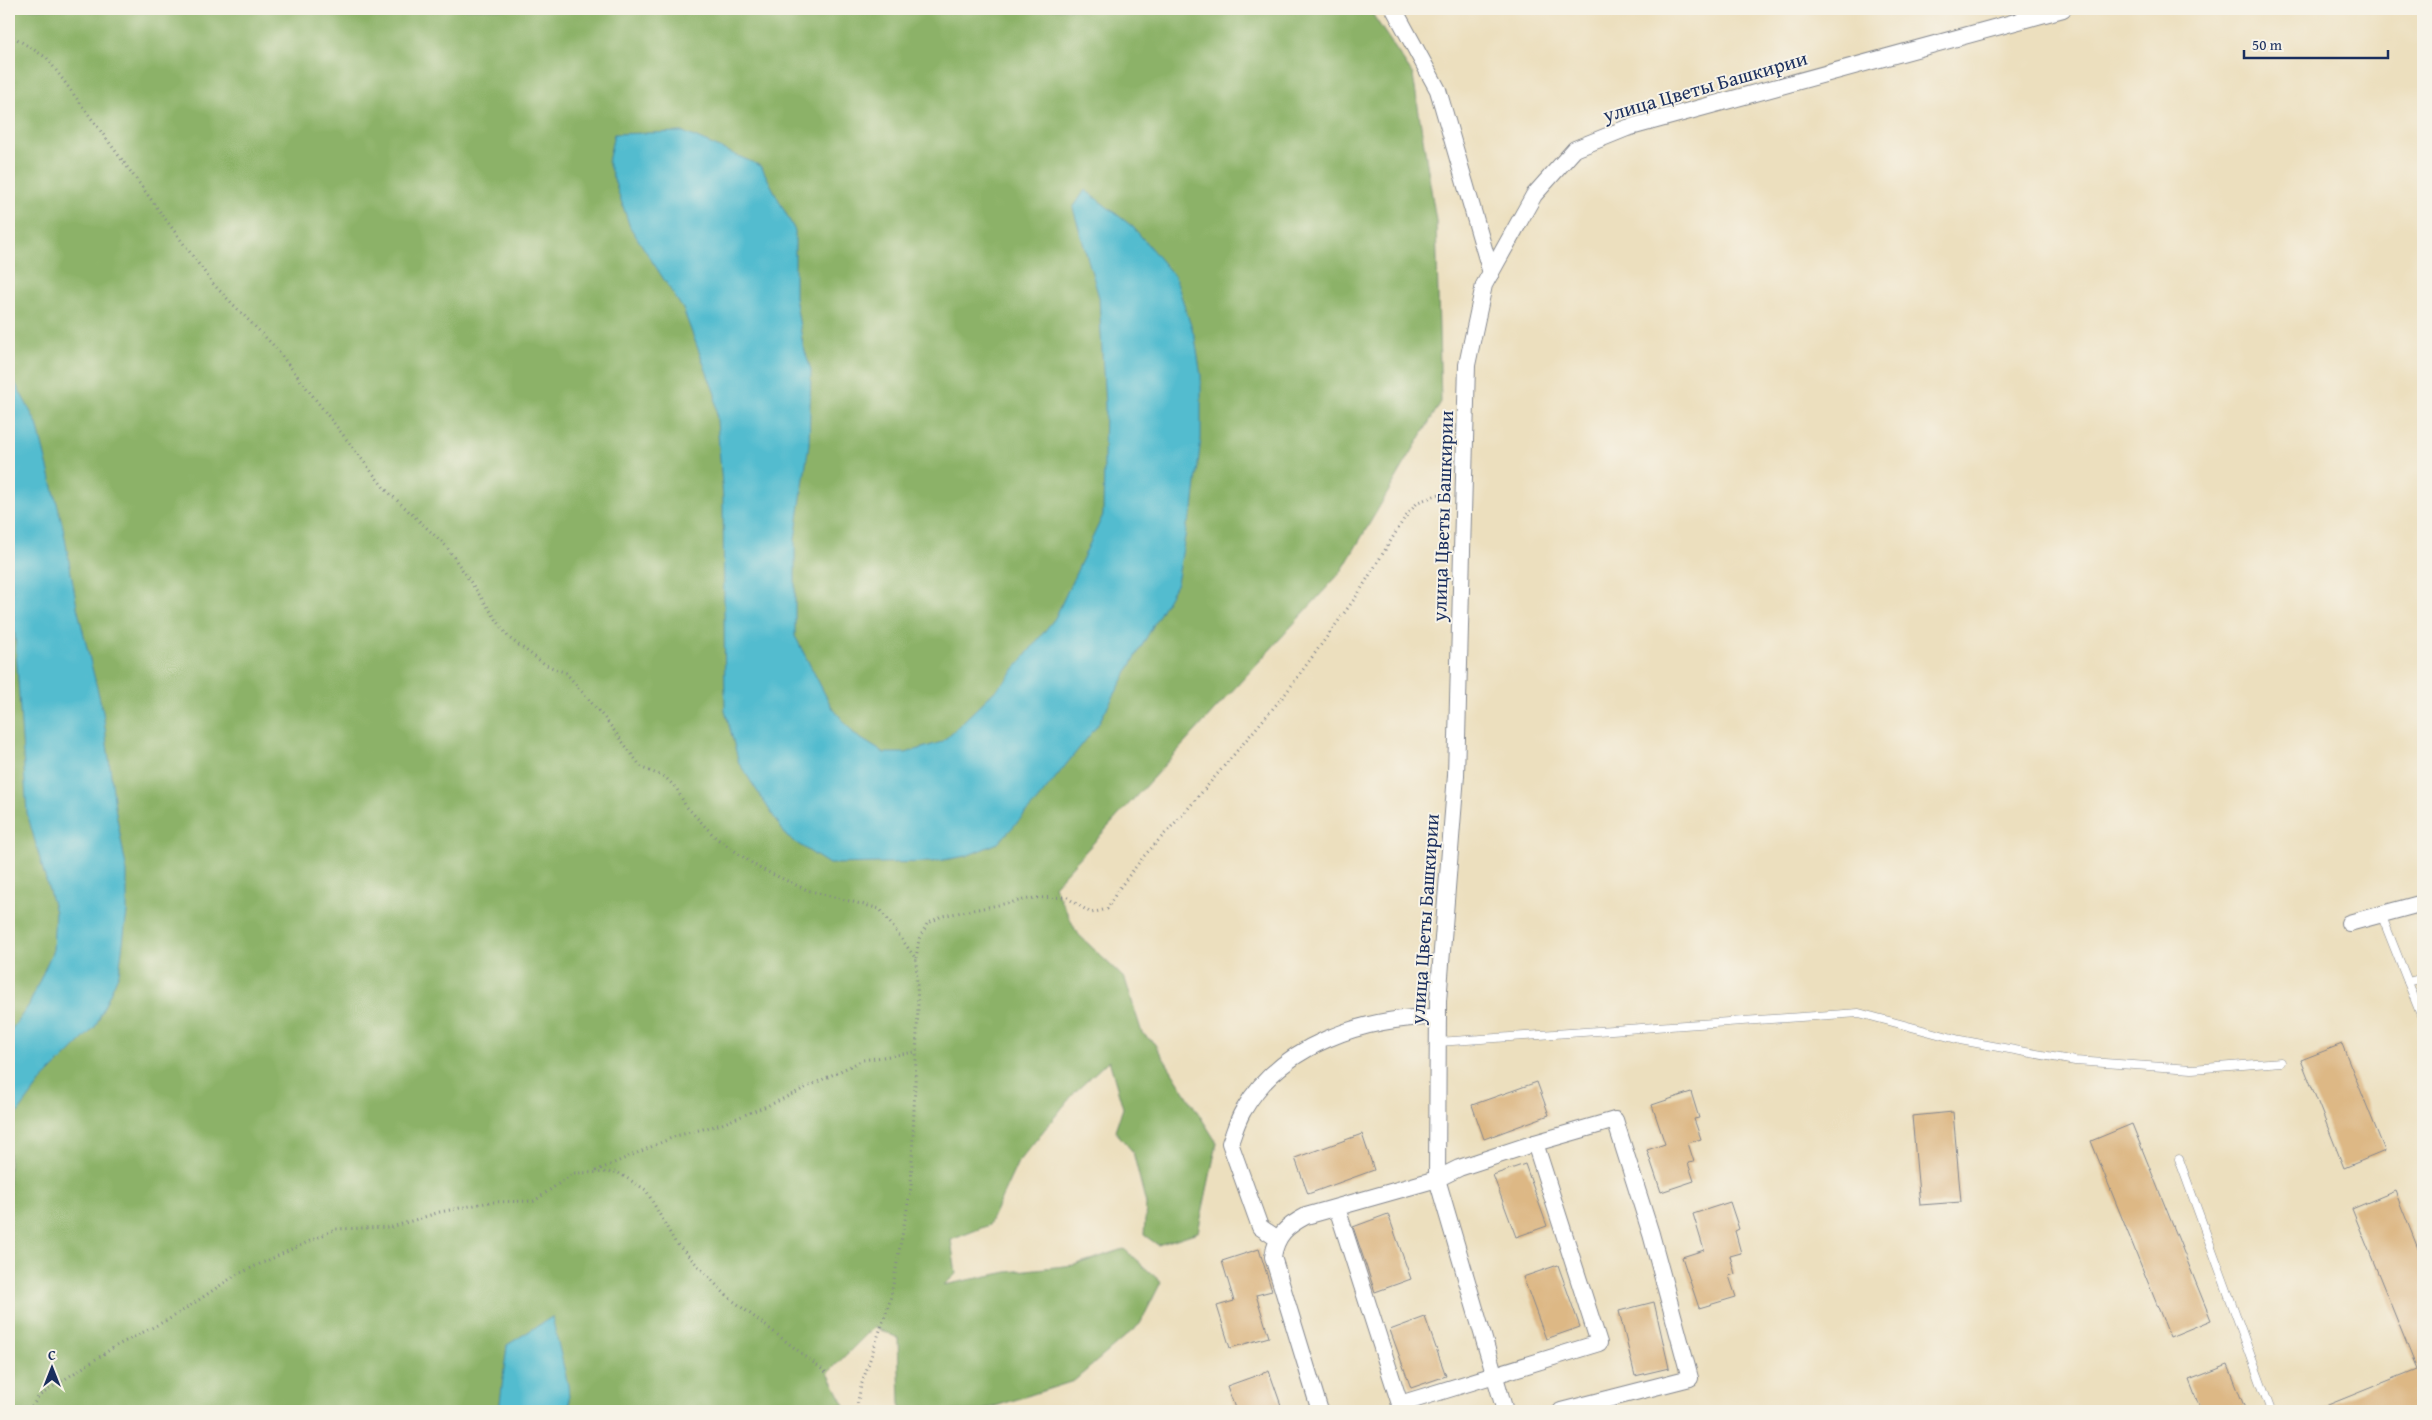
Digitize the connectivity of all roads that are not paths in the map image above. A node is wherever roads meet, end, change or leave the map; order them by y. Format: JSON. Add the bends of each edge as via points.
{"nodes":[{"id":1,"x":1394,"y":9,"type":"edge"},
{"id":2,"x":2063,"y":9,"type":"edge"},
{"id":3,"x":1491,"y":273,"type":"junction"},
{"id":4,"x":2423,"y":903,"type":"edge"},
{"id":5,"x":2381,"y":914,"type":"junction"},
{"id":6,"x":2349,"y":923,"type":"dead end"},
{"id":7,"x":2423,"y":978,"type":"edge"},
{"id":8,"x":2408,"y":982,"type":"junction"},
{"id":9,"x":1438,"y":1017,"type":"junction"},
{"id":10,"x":2423,"y":1020,"type":"edge"},
{"id":11,"x":1438,"y":1042,"type":"junction"},
{"id":12,"x":2281,"y":1062,"type":"dead end"},
{"id":13,"x":1535,"y":1143,"type":"junction"},
{"id":14,"x":2179,"y":1159,"type":"dead end"},
{"id":15,"x":1437,"y":1178,"type":"junction"},
{"id":16,"x":1336,"y":1208,"type":"junction"},
{"id":17,"x":1278,"y":1239,"type":"junction"},
{"id":18,"x":1495,"y":1376,"type":"junction"},
{"id":19,"x":1320,"y":1411,"type":"edge"},
{"id":20,"x":1505,"y":1411,"type":"edge"},
{"id":21,"x":1561,"y":1411,"type":"edge"},
{"id":22,"x":2271,"y":1411,"type":"edge"}],
"edges":[{"from":1,"to":3,"type":"street","via":[[1438,90]]},
{"from":2,"to":3,"type":"street","name":"улица Цветы Башкирии","via":[[1627,128],[1575,150],[1534,195]]},
{"from":3,"to":9,"type":"street","name":"улица Цветы Башкирии","via":[[1484,285],[1467,365],[1456,774]]},
{"from":4,"to":5,"type":"street"},
{"from":5,"to":6,"type":"street"},
{"from":5,"to":8,"type":"lane"},
{"from":7,"to":8,"type":"lane"},
{"from":8,"to":10,"type":"lane"},
{"from":9,"to":11,"type":"street","name":"улица Цветы Башкирии"},
{"from":9,"to":17,"type":"street","via":[[1414,1017],[1353,1029],[1318,1042],[1300,1052],[1267,1081],[1243,1111],[1230,1143],[1260,1227]]},
{"from":11,"to":12,"type":"lane","via":[[1859,1013],[1960,1040],[2075,1062],[2192,1069]]},
{"from":11,"to":15,"type":"street","name":"улица Цветы Башкирии"},
{"from":13,"to":15,"type":"street"},
{"from":13,"to":18,"type":"street","via":[[1599,1343]]},
{"from":13,"to":21,"type":"street","via":[[1615,1120],[1651,1234],[1690,1378]]},
{"from":14,"to":22,"type":"lane"},
{"from":15,"to":16,"type":"street"},
{"from":15,"to":18,"type":"street","name":"улица Цветы Башкирии"},
{"from":16,"to":17,"type":"street","via":[[1306,1216],[1290,1225]]},
{"from":16,"to":18,"type":"street","via":[[1400,1404]]},
{"from":17,"to":19,"type":"street","via":[[1273,1257]]},
{"from":18,"to":20,"type":"street","name":"улица Цветы Башкирии"}]}
